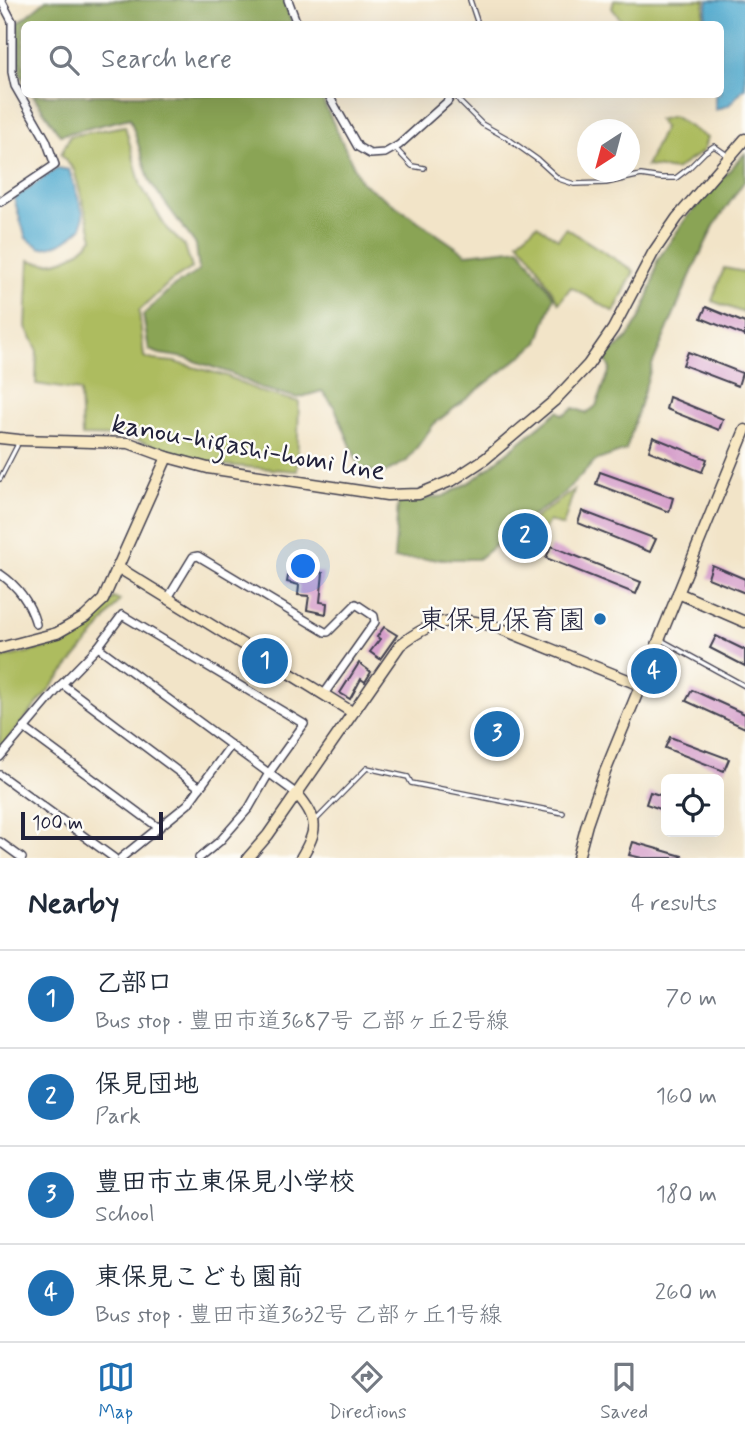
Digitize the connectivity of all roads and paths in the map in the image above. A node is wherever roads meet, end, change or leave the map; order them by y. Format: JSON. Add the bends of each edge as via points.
{"nodes":[{"id":1,"x":1,"y":0,"type":"edge"},
{"id":2,"x":288,"y":0,"type":"edge"},
{"id":3,"x":470,"y":0,"type":"edge"},
{"id":4,"x":296,"y":21,"type":"edge"},
{"id":5,"x":477,"y":21,"type":"edge"},
{"id":6,"x":21,"y":96,"type":"edge"},
{"id":7,"x":22,"y":98,"type":"edge"},
{"id":8,"x":330,"y":98,"type":"edge"},
{"id":9,"x":450,"y":98,"type":"edge"},
{"id":10,"x":457,"y":98,"type":"edge"},
{"id":11,"x":745,"y":139,"type":"edge"},
{"id":12,"x":394,"y":148,"type":"junction"},
{"id":13,"x":730,"y":156,"type":"junction"},
{"id":14,"x":424,"y":168,"type":"dead end"},
{"id":15,"x":0,"y":202,"type":"edge"},
{"id":16,"x":745,"y":430,"type":"edge"},
{"id":17,"x":0,"y":438,"type":"edge"},
{"id":18,"x":17,"y":440,"type":"junction"},
{"id":19,"x":167,"y":457,"type":"junction"},
{"id":20,"x":0,"y":479,"type":"edge"},
{"id":21,"x":119,"y":568,"type":"junction"},
{"id":22,"x":0,"y":574,"type":"edge"},
{"id":23,"x":678,"y":593,"type":"junction"},
{"id":24,"x":167,"y":598,"type":"junction"},
{"id":25,"x":745,"y":622,"type":"edge"},
{"id":26,"x":36,"y":624,"type":"dead end"},
{"id":27,"x":660,"y":639,"type":"junction"},
{"id":28,"x":97,"y":647,"type":"junction"},
{"id":29,"x":0,"y":648,"type":"edge"},
{"id":30,"x":62,"y":684,"type":"junction"},
{"id":31,"x":640,"y":685,"type":"junction"},
{"id":32,"x":745,"y":686,"type":"edge"},
{"id":33,"x":324,"y":694,"type":"junction"},
{"id":34,"x":352,"y":712,"type":"junction"},
{"id":35,"x":24,"y":728,"type":"junction"},
{"id":36,"x":231,"y":745,"type":"junction"},
{"id":37,"x":0,"y":757,"type":"edge"},
{"id":38,"x":270,"y":773,"type":"junction"},
{"id":39,"x":0,"y":775,"type":"edge"},
{"id":40,"x":200,"y":788,"type":"junction"},
{"id":41,"x":297,"y":794,"type":"junction"},
{"id":42,"x":563,"y":813,"type":"dead end"},
{"id":43,"x":314,"y":823,"type":"junction"},
{"id":44,"x":159,"y":828,"type":"junction"},
{"id":45,"x":0,"y":842,"type":"edge"},
{"id":46,"x":22,"y":858,"type":"edge"},
{"id":47,"x":114,"y":858,"type":"edge"},
{"id":48,"x":121,"y":858,"type":"edge"},
{"id":49,"x":199,"y":858,"type":"edge"},
{"id":50,"x":248,"y":858,"type":"edge"},
{"id":51,"x":301,"y":858,"type":"edge"},
{"id":52,"x":578,"y":858,"type":"edge"}],
"edges":[{"from":1,"to":6,"type":"street","via":[[12,21],[12,72]]},
{"from":2,"to":4,"type":"street"},
{"from":3,"to":5,"type":"lane"},
{"from":7,"to":15,"type":"street","via":[[55,165]]},
{"from":8,"to":12,"type":"street","via":[[358,147],[370,154]]},
{"from":9,"to":12,"type":"street"},
{"from":10,"to":13,"type":"lane","via":[[482,124],[559,179],[574,184],[640,175],[676,178],[714,146]]},
{"from":11,"to":13,"type":"street","name":"kanou-higashi-homi line"},
{"from":12,"to":14,"type":"lane","via":[[412,166]]},
{"from":13,"to":19,"type":"street","name":"kanou-higashi-homi line","via":[[653,253],[613,329],[588,365],[545,409],[453,480],[419,494],[387,495],[208,468]]},
{"from":16,"to":23,"type":"street"},
{"from":17,"to":18,"type":"street","name":"kanou-higashi-homi line"},
{"from":18,"to":19,"type":"street","name":"kanou-higashi-homi line","via":[[129,443]]},
{"from":18,"to":20,"type":"lane"},
{"from":19,"to":21,"type":"street"},
{"from":21,"to":24,"type":"street"},
{"from":21,"to":29,"type":"street","via":[[103,600],[85,617],[57,633]]},
{"from":22,"to":26,"type":"street","via":[[27,601]]},
{"from":23,"to":25,"type":"street"},
{"from":23,"to":27,"type":"street"},
{"from":24,"to":33,"type":"street"},
{"from":24,"to":33,"type":"street","via":[[198,556],[325,632],[356,604],[374,616],[375,622]]},
{"from":27,"to":31,"type":"street"},
{"from":27,"to":32,"type":"lane"},
{"from":28,"to":30,"type":"street"},
{"from":28,"to":36,"type":"street"},
{"from":28,"to":38,"type":"street","via":[[121,615],[304,724]]},
{"from":30,"to":35,"type":"street"},
{"from":30,"to":40,"type":"street"},
{"from":31,"to":34,"type":"street","via":[[494,626],[456,619],[416,632],[400,645]]},
{"from":31,"to":52,"type":"street","via":[[595,799]]},
{"from":33,"to":34,"type":"street"},
{"from":34,"to":41,"type":"street"},
{"from":35,"to":37,"type":"street"},
{"from":35,"to":44,"type":"street"},
{"from":36,"to":38,"type":"street"},
{"from":36,"to":40,"type":"street"},
{"from":38,"to":41,"type":"street"},
{"from":38,"to":49,"type":"street","via":[[248,808]]},
{"from":39,"to":47,"type":"street"},
{"from":40,"to":44,"type":"street"},
{"from":41,"to":43,"type":"street","via":[[310,809]]},
{"from":41,"to":50,"type":"street"},
{"from":42,"to":43,"type":"lane","via":[[411,783],[408,777],[368,768]]},
{"from":43,"to":51,"type":"street","via":[[313,839]]},
{"from":44,"to":48,"type":"street"},
{"from":45,"to":46,"type":"street"}]}
